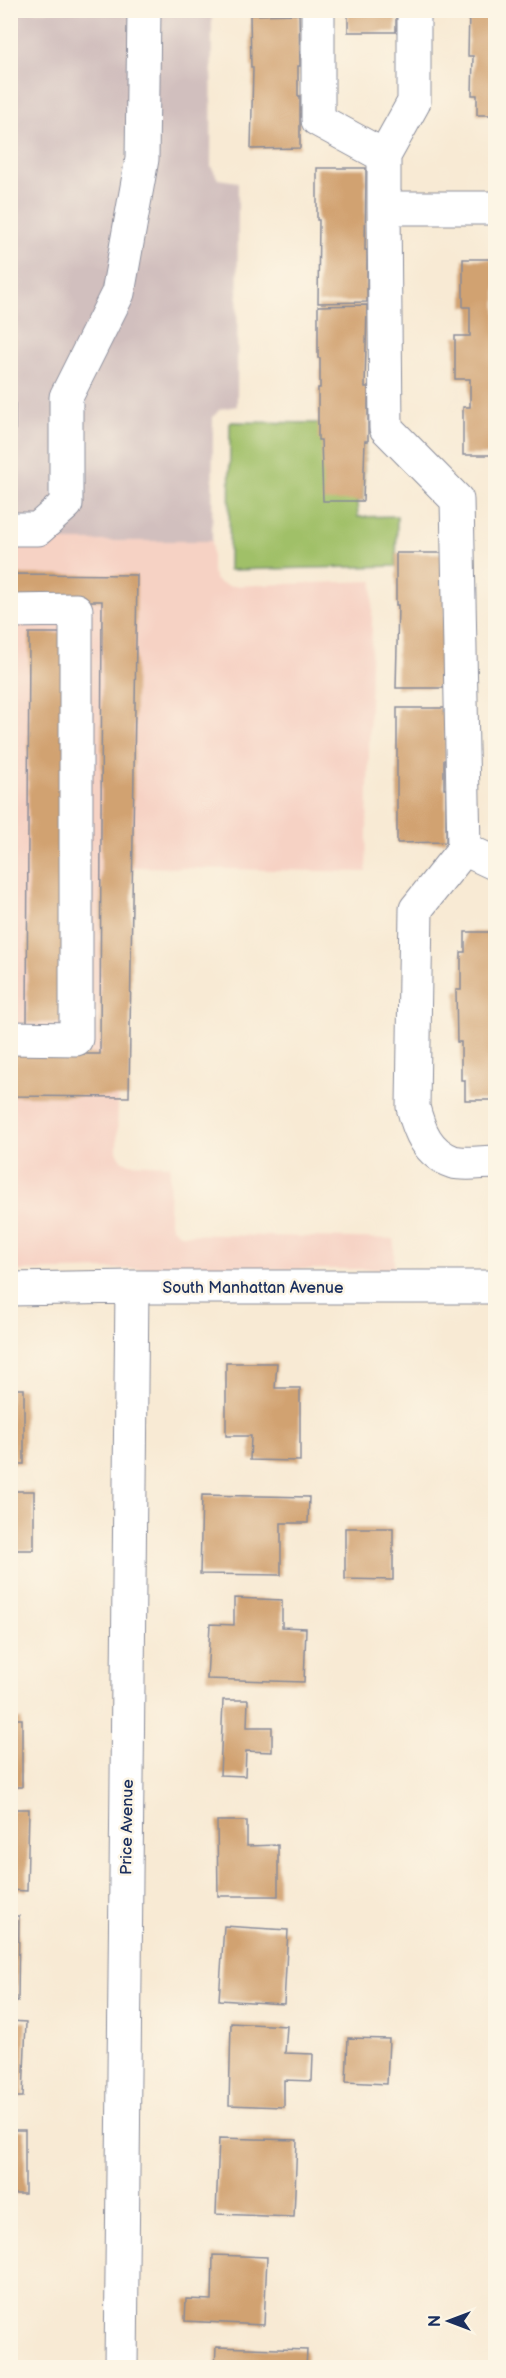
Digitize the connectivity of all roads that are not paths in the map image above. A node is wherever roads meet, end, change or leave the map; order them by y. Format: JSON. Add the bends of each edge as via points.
{"nodes":[{"id":1,"x":144,"y":10,"type":"edge"},
{"id":2,"x":318,"y":10,"type":"edge"},
{"id":3,"x":414,"y":10,"type":"edge"},
{"id":4,"x":384,"y":156,"type":"junction"},
{"id":5,"x":384,"y":208,"type":"junction"},
{"id":6,"x":495,"y":208,"type":"edge"},
{"id":7,"x":10,"y":529,"type":"edge"},
{"id":8,"x":10,"y":611,"type":"edge"},
{"id":9,"x":464,"y":849,"type":"junction"},
{"id":10,"x":495,"y":864,"type":"edge"},
{"id":11,"x":10,"y":1038,"type":"edge"},
{"id":12,"x":495,"y":1162,"type":"edge"},
{"id":13,"x":132,"y":1287,"type":"junction"},
{"id":14,"x":495,"y":1287,"type":"edge"},
{"id":15,"x":10,"y":1289,"type":"edge"},
{"id":16,"x":121,"y":2367,"type":"edge"}],
"edges":[{"from":1,"to":7,"type":"street","via":[[142,159],[118,293],[66,396],[66,504],[38,529]]},
{"from":2,"to":4,"type":"street","via":[[318,120]]},
{"from":3,"to":4,"type":"street","via":[[414,102]]},
{"from":4,"to":5,"type":"street"},
{"from":5,"to":6,"type":"street"},
{"from":5,"to":9,"type":"street","via":[[386,428],[457,500]]},
{"from":8,"to":11,"type":"street","via":[[76,610],[76,1039]]},
{"from":9,"to":10,"type":"street"},
{"from":9,"to":12,"type":"street","via":[[416,909],[413,1107],[419,1131],[430,1148],[453,1162]]},
{"from":13,"to":14,"type":"street","name":"South Manhattan Avenue"},
{"from":13,"to":15,"type":"street","name":"South Manhattan Avenue"},
{"from":13,"to":16,"type":"street","name":"Price Avenue"}]}
